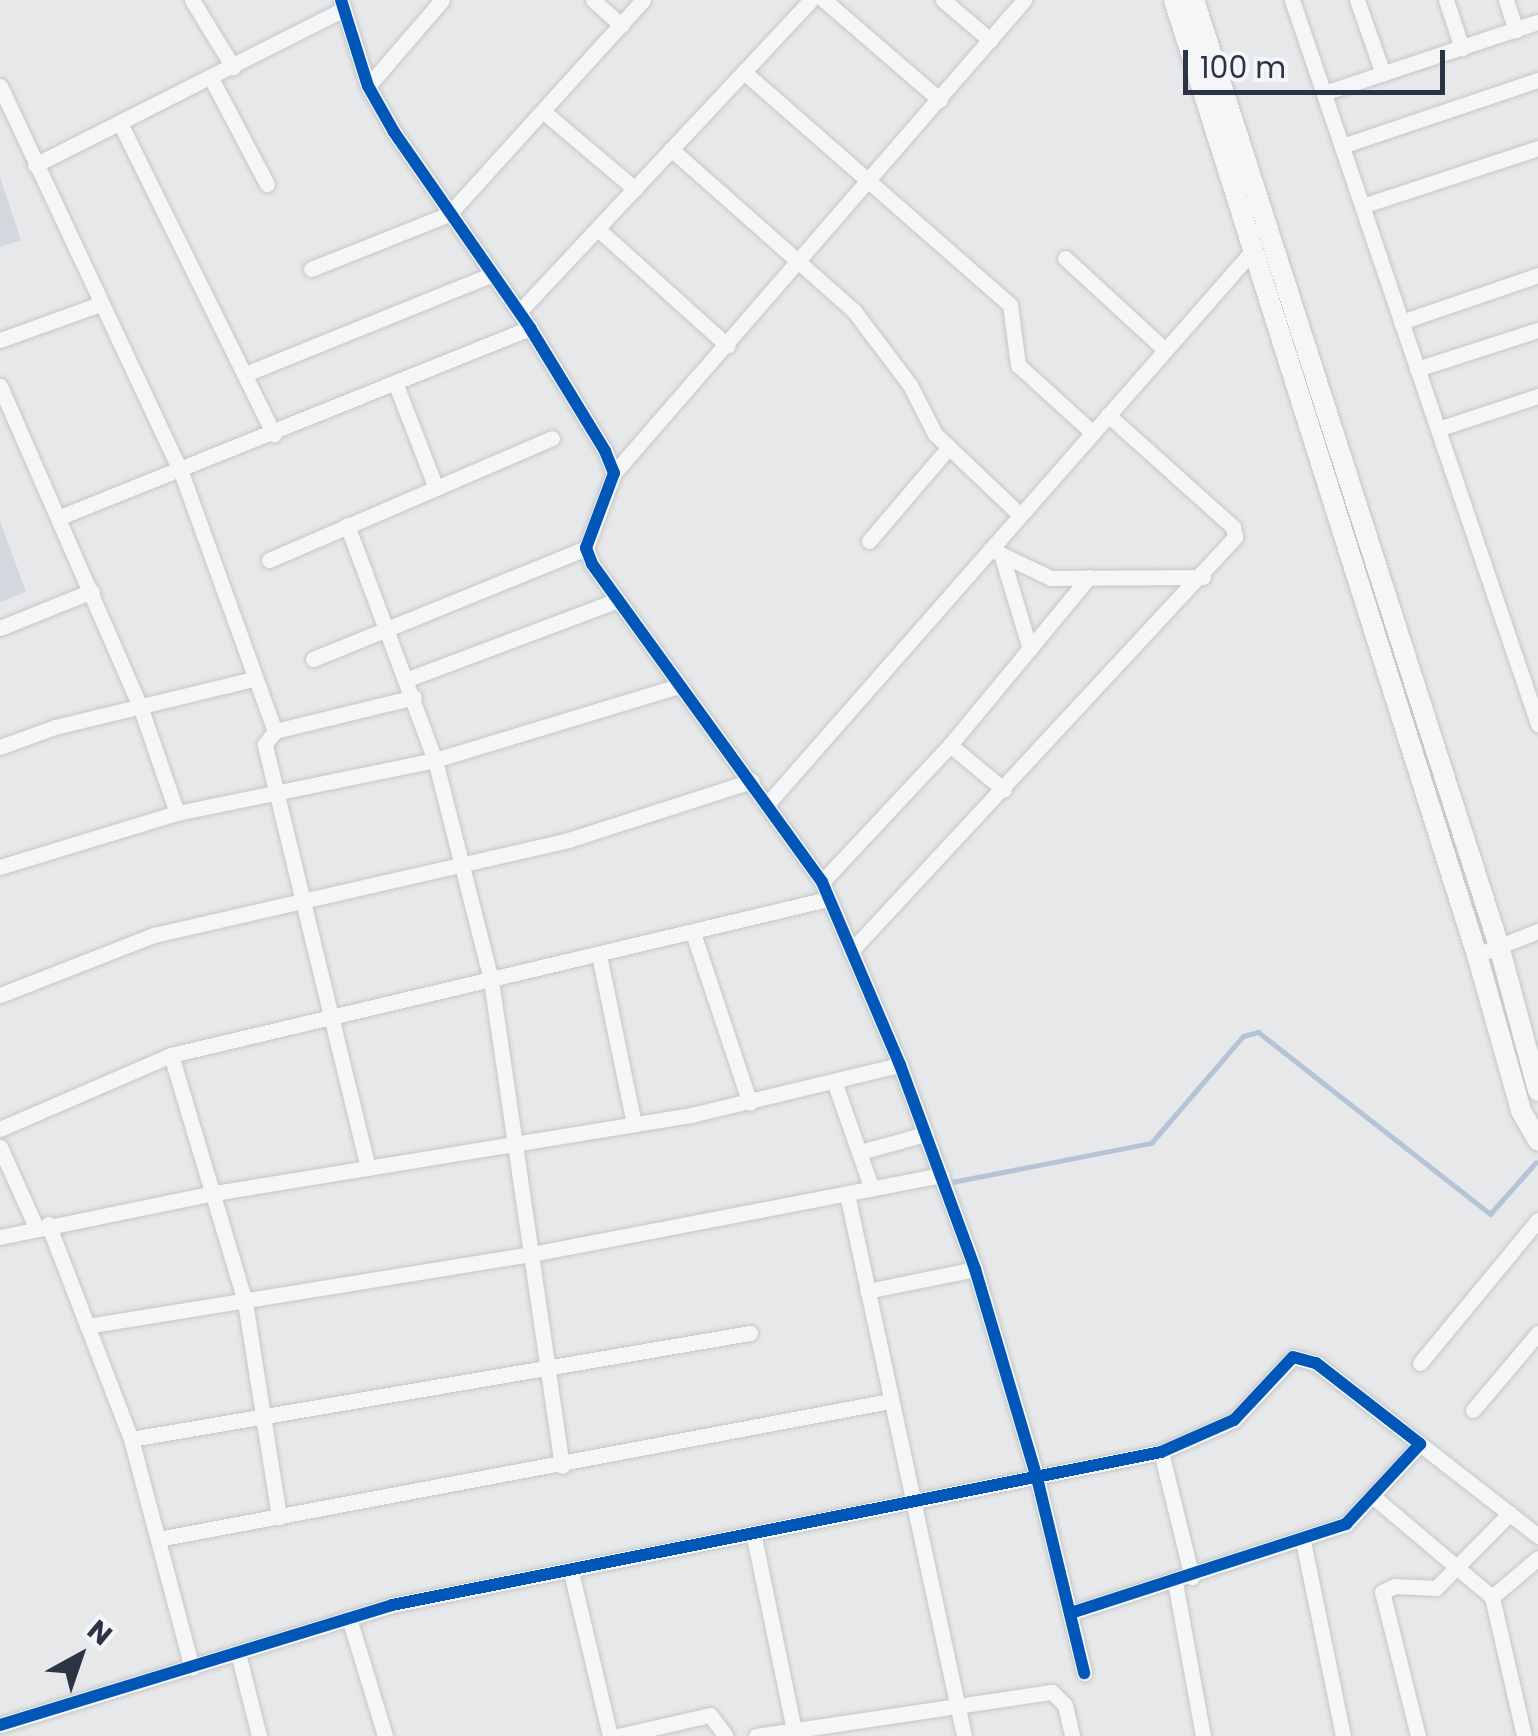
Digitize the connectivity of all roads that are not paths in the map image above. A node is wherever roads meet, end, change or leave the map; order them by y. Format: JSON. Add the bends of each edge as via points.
{"nodes":[{"id":1,"x":192,"y":0,"type":"edge"},
{"id":2,"x":442,"y":0,"type":"edge"},
{"id":3,"x":594,"y":0,"type":"edge"},
{"id":4,"x":643,"y":0,"type":"edge"},
{"id":5,"x":824,"y":0,"type":"edge"},
{"id":6,"x":943,"y":0,"type":"edge"},
{"id":7,"x":1024,"y":0,"type":"edge"},
{"id":8,"x":1174,"y":0,"type":"edge"},
{"id":9,"x":1194,"y":0,"type":"edge"},
{"id":10,"x":1292,"y":0,"type":"edge"},
{"id":11,"x":1358,"y":0,"type":"edge"},
{"id":12,"x":1446,"y":0,"type":"edge"},
{"id":13,"x":1506,"y":0,"type":"edge"},
{"id":14,"x":804,"y":2,"type":"edge"},
{"id":15,"x":342,"y":4,"type":"edge"},
{"id":16,"x":1538,"y":22,"type":"edge"},
{"id":17,"x":620,"y":25,"type":"junction"},
{"id":18,"x":1516,"y":30,"type":"junction"},
{"id":19,"x":990,"y":40,"type":"junction"},
{"id":20,"x":1462,"y":48,"type":"junction"},
{"id":21,"x":1205,"y":64,"type":"junction"},
{"id":22,"x":233,"y":66,"type":"junction"},
{"id":23,"x":744,"y":72,"type":"junction"},
{"id":24,"x":1382,"y":74,"type":"junction"},
{"id":25,"x":211,"y":78,"type":"junction"},
{"id":26,"x":1538,"y":80,"type":"edge"},
{"id":27,"x":0,"y":86,"type":"edge"},
{"id":28,"x":368,"y":86,"type":"junction"},
{"id":29,"x":1324,"y":94,"type":"junction"},
{"id":30,"x":940,"y":100,"type":"junction"},
{"id":31,"x":544,"y":112,"type":"junction"},
{"id":32,"x":121,"y":125,"type":"junction"},
{"id":33,"x":1342,"y":146,"type":"junction"},
{"id":34,"x":1538,"y":148,"type":"edge"},
{"id":35,"x":671,"y":149,"type":"junction"},
{"id":36,"x":35,"y":165,"type":"junction"},
{"id":37,"x":872,"y":180,"type":"junction"},
{"id":38,"x":267,"y":184,"type":"dead end"},
{"id":39,"x":635,"y":189,"type":"junction"},
{"id":40,"x":1362,"y":206,"type":"junction"},
{"id":41,"x":449,"y":214,"type":"junction"},
{"id":42,"x":598,"y":230,"type":"junction"},
{"id":43,"x":1255,"y":248,"type":"junction"},
{"id":44,"x":1065,"y":258,"type":"dead end"},
{"id":45,"x":800,"y":263,"type":"junction"},
{"id":46,"x":311,"y":268,"type":"dead end"},
{"id":47,"x":493,"y":274,"type":"junction"},
{"id":48,"x":1538,"y":275,"type":"edge"},
{"id":49,"x":97,"y":305,"type":"junction"},
{"id":50,"x":519,"y":312,"type":"junction"},
{"id":51,"x":1402,"y":322,"type":"junction"},
{"id":52,"x":530,"y":328,"type":"junction"},
{"id":53,"x":1538,"y":330,"type":"edge"},
{"id":54,"x":0,"y":340,"type":"edge"},
{"id":55,"x":728,"y":346,"type":"junction"},
{"id":56,"x":1165,"y":350,"type":"junction"},
{"id":57,"x":1417,"y":369,"type":"junction"},
{"id":58,"x":248,"y":373,"type":"junction"},
{"id":59,"x":396,"y":385,"type":"junction"},
{"id":60,"x":0,"y":386,"type":"edge"},
{"id":61,"x":1538,"y":396,"type":"edge"},
{"id":62,"x":1108,"y":415,"type":"junction"},
{"id":63,"x":1438,"y":429,"type":"junction"},
{"id":64,"x":1092,"y":433,"type":"junction"},
{"id":65,"x":274,"y":434,"type":"junction"},
{"id":66,"x":552,"y":438,"type":"dead end"},
{"id":67,"x":949,"y":447,"type":"junction"},
{"id":68,"x":180,"y":472,"type":"junction"},
{"id":69,"x":614,"y":472,"type":"junction"},
{"id":70,"x":436,"y":488,"type":"junction"},
{"id":71,"x":1020,"y":516,"type":"junction"},
{"id":72,"x":60,"y":517,"type":"junction"},
{"id":73,"x":347,"y":525,"type":"junction"},
{"id":74,"x":869,"y":541,"type":"dead end"},
{"id":75,"x":586,"y":548,"type":"junction"},
{"id":76,"x":996,"y":553,"type":"junction"},
{"id":77,"x":269,"y":560,"type":"dead end"},
{"id":78,"x":1089,"y":577,"type":"junction"},
{"id":79,"x":1203,"y":577,"type":"junction"},
{"id":80,"x":92,"y":591,"type":"junction"},
{"id":81,"x":616,"y":601,"type":"junction"},
{"id":82,"x":0,"y":628,"type":"edge"},
{"id":83,"x":388,"y":629,"type":"junction"},
{"id":84,"x":1030,"y":649,"type":"junction"},
{"id":85,"x":313,"y":659,"type":"dead end"},
{"id":86,"x":253,"y":679,"type":"junction"},
{"id":87,"x":408,"y":680,"type":"junction"},
{"id":88,"x":678,"y":686,"type":"junction"},
{"id":89,"x":414,"y":697,"type":"junction"},
{"id":90,"x":141,"y":710,"type":"junction"},
{"id":91,"x":1538,"y":724,"type":"edge"},
{"id":92,"x":275,"y":731,"type":"junction"},
{"id":93,"x":0,"y":746,"type":"edge"},
{"id":94,"x":950,"y":746,"type":"junction"},
{"id":95,"x":435,"y":760,"type":"junction"},
{"id":96,"x":752,"y":781,"type":"junction"},
{"id":97,"x":1004,"y":790,"type":"junction"},
{"id":98,"x":279,"y":792,"type":"junction"},
{"id":99,"x":769,"y":802,"type":"junction"},
{"id":100,"x":177,"y":813,"type":"junction"},
{"id":101,"x":461,"y":866,"type":"junction"},
{"id":102,"x":0,"y":867,"type":"edge"},
{"id":103,"x":822,"y":882,"type":"junction"},
{"id":104,"x":828,"y":898,"type":"junction"},
{"id":105,"x":304,"y":905,"type":"junction"},
{"id":106,"x":1538,"y":931,"type":"edge"},
{"id":107,"x":692,"y":933,"type":"junction"},
{"id":108,"x":1500,"y":946,"type":"junction"},
{"id":109,"x":851,"y":950,"type":"junction"},
{"id":110,"x":599,"y":955,"type":"junction"},
{"id":111,"x":1477,"y":955,"type":"junction"},
{"id":112,"x":491,"y":980,"type":"junction"},
{"id":113,"x":0,"y":995,"type":"edge"},
{"id":114,"x":330,"y":1016,"type":"junction"},
{"id":115,"x":171,"y":1055,"type":"junction"},
{"id":116,"x":900,"y":1065,"type":"junction"},
{"id":117,"x":835,"y":1084,"type":"junction"},
{"id":118,"x":1538,"y":1090,"type":"edge"},
{"id":119,"x":750,"y":1103,"type":"junction"},
{"id":120,"x":634,"y":1124,"type":"junction"},
{"id":121,"x":0,"y":1129,"type":"edge"},
{"id":122,"x":926,"y":1134,"type":"junction"},
{"id":123,"x":1538,"y":1141,"type":"edge"},
{"id":124,"x":513,"y":1144,"type":"junction"},
{"id":125,"x":0,"y":1147,"type":"edge"},
{"id":126,"x":860,"y":1152,"type":"junction"},
{"id":127,"x":368,"y":1168,"type":"junction"},
{"id":128,"x":942,"y":1176,"type":"junction"},
{"id":129,"x":872,"y":1188,"type":"junction"},
{"id":130,"x":215,"y":1193,"type":"junction"},
{"id":131,"x":847,"y":1194,"type":"junction"},
{"id":132,"x":1538,"y":1220,"type":"edge"},
{"id":133,"x":42,"y":1226,"type":"junction"},
{"id":134,"x":0,"y":1237,"type":"edge"},
{"id":135,"x":532,"y":1254,"type":"junction"},
{"id":136,"x":975,"y":1269,"type":"junction"},
{"id":137,"x":867,"y":1291,"type":"junction"},
{"id":138,"x":245,"y":1302,"type":"junction"},
{"id":139,"x":87,"y":1326,"type":"junction"},
{"id":140,"x":750,"y":1333,"type":"dead end"},
{"id":141,"x":1538,"y":1333,"type":"edge"},
{"id":142,"x":1420,"y":1363,"type":"dead end"},
{"id":143,"x":551,"y":1367,"type":"junction"},
{"id":144,"x":890,"y":1402,"type":"junction"},
{"id":145,"x":1473,"y":1410,"type":"dead end"},
{"id":146,"x":263,"y":1416,"type":"junction"},
{"id":147,"x":131,"y":1439,"type":"junction"},
{"id":148,"x":1420,"y":1444,"type":"junction"},
{"id":149,"x":1160,"y":1452,"type":"junction"},
{"id":150,"x":562,"y":1466,"type":"junction"},
{"id":151,"x":1037,"y":1478,"type":"junction"},
{"id":152,"x":1376,"y":1499,"type":"junction"},
{"id":153,"x":914,"y":1505,"type":"junction"},
{"id":154,"x":1510,"y":1512,"type":"junction"},
{"id":155,"x":279,"y":1517,"type":"junction"},
{"id":156,"x":1538,"y":1536,"type":"edge"},
{"id":157,"x":754,"y":1537,"type":"junction"},
{"id":158,"x":158,"y":1539,"type":"junction"},
{"id":159,"x":1303,"y":1540,"type":"junction"},
{"id":160,"x":1538,"y":1558,"type":"edge"},
{"id":161,"x":1458,"y":1566,"type":"junction"},
{"id":162,"x":570,"y":1572,"type":"junction"},
{"id":163,"x":1192,"y":1578,"type":"junction"},
{"id":164,"x":1175,"y":1582,"type":"junction"},
{"id":165,"x":1492,"y":1597,"type":"junction"},
{"id":166,"x":1071,"y":1613,"type":"junction"},
{"id":167,"x":349,"y":1618,"type":"junction"},
{"id":168,"x":238,"y":1653,"type":"junction"},
{"id":169,"x":192,"y":1668,"type":"junction"},
{"id":170,"x":1084,"y":1673,"type":"dead end"},
{"id":171,"x":959,"y":1708,"type":"junction"},
{"id":172,"x":0,"y":1725,"type":"edge"},
{"id":173,"x":870,"y":1728,"type":"edge"},
{"id":174,"x":794,"y":1730,"type":"junction"},
{"id":175,"x":258,"y":1736,"type":"edge"},
{"id":176,"x":385,"y":1736,"type":"edge"},
{"id":177,"x":610,"y":1736,"type":"edge"},
{"id":178,"x":618,"y":1736,"type":"edge"},
{"id":179,"x":726,"y":1736,"type":"edge"},
{"id":180,"x":756,"y":1736,"type":"edge"},
{"id":181,"x":964,"y":1736,"type":"edge"},
{"id":182,"x":1072,"y":1736,"type":"edge"},
{"id":183,"x":1202,"y":1736,"type":"edge"},
{"id":184,"x":1343,"y":1736,"type":"edge"},
{"id":185,"x":1418,"y":1736,"type":"edge"},
{"id":186,"x":1524,"y":1736,"type":"edge"}],
"edges":[{"from":1,"to":22,"type":"street"},
{"from":2,"to":28,"type":"street"},
{"from":3,"to":17,"type":"street"},
{"from":4,"to":17,"type":"street"},
{"from":5,"to":30,"type":"street"},
{"from":6,"to":19,"type":"street"},
{"from":7,"to":19,"type":"street"},
{"from":8,"to":21,"type":"street"},
{"from":9,"to":21,"type":"street"},
{"from":10,"to":29,"type":"street"},
{"from":11,"to":24,"type":"street"},
{"from":12,"to":20,"type":"street"},
{"from":13,"to":18,"type":"street"},
{"from":14,"to":23,"type":"street"},
{"from":15,"to":22,"type":"street"},
{"from":15,"to":28,"type":"street"},
{"from":16,"to":18,"type":"street"},
{"from":17,"to":31,"type":"street"},
{"from":18,"to":20,"type":"street"},
{"from":19,"to":30,"type":"street"},
{"from":20,"to":24,"type":"street"},
{"from":21,"to":43,"type":"street"},
{"from":21,"to":108,"type":"street"},
{"from":22,"to":25,"type":"street"},
{"from":23,"to":35,"type":"street"},
{"from":23,"to":37,"type":"street"},
{"from":24,"to":29,"type":"street"},
{"from":25,"to":32,"type":"street"},
{"from":25,"to":38,"type":"street"},
{"from":26,"to":33,"type":"street"},
{"from":27,"to":36,"type":"street"},
{"from":28,"to":41,"type":"street"},
{"from":29,"to":33,"type":"street"},
{"from":30,"to":37,"type":"street"},
{"from":31,"to":39,"type":"street"},
{"from":31,"to":41,"type":"street"},
{"from":32,"to":36,"type":"street"},
{"from":32,"to":58,"type":"street"},
{"from":33,"to":40,"type":"street"},
{"from":34,"to":40,"type":"street"},
{"from":35,"to":39,"type":"street"},
{"from":35,"to":45,"type":"street"},
{"from":36,"to":49,"type":"street"},
{"from":37,"to":45,"type":"street"},
{"from":37,"to":64,"type":"street","via":[[1010,305],[1018,365]]},
{"from":39,"to":42,"type":"street"},
{"from":40,"to":51,"type":"street"},
{"from":41,"to":46,"type":"street"},
{"from":41,"to":47,"type":"street"},
{"from":42,"to":50,"type":"street"},
{"from":42,"to":55,"type":"street"},
{"from":43,"to":56,"type":"street"},
{"from":43,"to":111,"type":"street"},
{"from":44,"to":56,"type":"street"},
{"from":45,"to":55,"type":"street"},
{"from":45,"to":67,"type":"street","via":[[859,317],[910,385],[925,422]]},
{"from":47,"to":50,"type":"street"},
{"from":47,"to":58,"type":"street"},
{"from":48,"to":51,"type":"street"},
{"from":49,"to":54,"type":"street"},
{"from":49,"to":68,"type":"street"},
{"from":50,"to":52,"type":"street"},
{"from":51,"to":57,"type":"street"},
{"from":52,"to":59,"type":"street"},
{"from":52,"to":69,"type":"street"},
{"from":53,"to":57,"type":"street"},
{"from":55,"to":69,"type":"street"},
{"from":56,"to":62,"type":"street"},
{"from":57,"to":63,"type":"street"},
{"from":58,"to":65,"type":"street"},
{"from":59,"to":65,"type":"street"},
{"from":59,"to":70,"type":"street"},
{"from":60,"to":72,"type":"street"},
{"from":61,"to":63,"type":"street"},
{"from":62,"to":64,"type":"street"},
{"from":62,"to":79,"type":"street","via":[[1233,527],[1228,549]]},
{"from":63,"to":91,"type":"street"},
{"from":64,"to":71,"type":"street"},
{"from":65,"to":68,"type":"street"},
{"from":66,"to":70,"type":"street"},
{"from":67,"to":71,"type":"street"},
{"from":67,"to":74,"type":"street"},
{"from":68,"to":72,"type":"street"},
{"from":68,"to":86,"type":"street"},
{"from":69,"to":75,"type":"street"},
{"from":70,"to":73,"type":"street"},
{"from":71,"to":76,"type":"street"},
{"from":72,"to":80,"type":"street"},
{"from":73,"to":77,"type":"street"},
{"from":73,"to":83,"type":"street"},
{"from":75,"to":81,"type":"street"},
{"from":75,"to":83,"type":"street"},
{"from":76,"to":78,"type":"street","via":[[1052,578]]},
{"from":76,"to":84,"type":"street"},
{"from":76,"to":99,"type":"street"},
{"from":78,"to":79,"type":"street"},
{"from":78,"to":84,"type":"street"},
{"from":79,"to":97,"type":"street"},
{"from":80,"to":82,"type":"street"},
{"from":80,"to":90,"type":"street"},
{"from":81,"to":87,"type":"street"},
{"from":81,"to":88,"type":"street"},
{"from":83,"to":85,"type":"street"},
{"from":83,"to":87,"type":"street"},
{"from":84,"to":94,"type":"street"},
{"from":86,"to":90,"type":"street"},
{"from":86,"to":92,"type":"street"},
{"from":87,"to":89,"type":"street"},
{"from":88,"to":95,"type":"street"},
{"from":88,"to":96,"type":"street"},
{"from":89,"to":92,"type":"street"},
{"from":89,"to":95,"type":"street"},
{"from":90,"to":93,"type":"street"},
{"from":90,"to":100,"type":"street"},
{"from":92,"to":98,"type":"street","via":[[265,744]]},
{"from":94,"to":97,"type":"street"},
{"from":94,"to":103,"type":"street"},
{"from":95,"to":98,"type":"street"},
{"from":95,"to":101,"type":"street"},
{"from":96,"to":99,"type":"street"},
{"from":96,"to":101,"type":"street","via":[[568,840]]},
{"from":97,"to":109,"type":"street"},
{"from":98,"to":100,"type":"street"},
{"from":98,"to":105,"type":"street"},
{"from":99,"to":103,"type":"street"},
{"from":100,"to":102,"type":"street"},
{"from":101,"to":105,"type":"street"},
{"from":101,"to":112,"type":"street"},
{"from":103,"to":104,"type":"street"},
{"from":104,"to":107,"type":"street"},
{"from":104,"to":109,"type":"street"},
{"from":105,"to":113,"type":"street","via":[[122,944]]},
{"from":105,"to":114,"type":"street"},
{"from":106,"to":108,"type":"street"},
{"from":107,"to":110,"type":"street"},
{"from":107,"to":119,"type":"street"},
{"from":108,"to":111,"type":"street"},
{"from":108,"to":118,"type":"street"},
{"from":109,"to":116,"type":"street"},
{"from":110,"to":112,"type":"street"},
{"from":110,"to":120,"type":"street"},
{"from":111,"to":123,"type":"street","via":[[1521,1110]]},
{"from":112,"to":114,"type":"street"},
{"from":112,"to":124,"type":"street"},
{"from":114,"to":115,"type":"street"},
{"from":114,"to":127,"type":"street"},
{"from":115,"to":121,"type":"street"},
{"from":115,"to":130,"type":"street"},
{"from":116,"to":117,"type":"street"},
{"from":116,"to":122,"type":"street"},
{"from":117,"to":119,"type":"street"},
{"from":117,"to":126,"type":"street"},
{"from":119,"to":120,"type":"street"},
{"from":120,"to":124,"type":"street"},
{"from":122,"to":126,"type":"street"},
{"from":122,"to":128,"type":"street"},
{"from":124,"to":127,"type":"street"},
{"from":124,"to":135,"type":"street"},
{"from":125,"to":133,"type":"street"},
{"from":126,"to":129,"type":"street"},
{"from":127,"to":130,"type":"street"},
{"from":128,"to":129,"type":"street"},
{"from":128,"to":136,"type":"street"},
{"from":129,"to":131,"type":"street"},
{"from":130,"to":133,"type":"street"},
{"from":130,"to":138,"type":"street"},
{"from":131,"to":135,"type":"street"},
{"from":131,"to":137,"type":"street"},
{"from":132,"to":142,"type":"street"},
{"from":133,"to":134,"type":"street"},
{"from":133,"to":139,"type":"street"},
{"from":135,"to":138,"type":"street"},
{"from":135,"to":143,"type":"street"},
{"from":136,"to":137,"type":"street"},
{"from":136,"to":151,"type":"street"},
{"from":137,"to":144,"type":"street"},
{"from":138,"to":139,"type":"street"},
{"from":138,"to":146,"type":"street"},
{"from":139,"to":147,"type":"street"},
{"from":140,"to":143,"type":"street"},
{"from":141,"to":145,"type":"street"},
{"from":143,"to":146,"type":"street"},
{"from":143,"to":150,"type":"street"},
{"from":144,"to":150,"type":"street"},
{"from":144,"to":153,"type":"street"},
{"from":146,"to":147,"type":"street"},
{"from":146,"to":155,"type":"street"},
{"from":147,"to":158,"type":"street"},
{"from":148,"to":149,"type":"street","via":[[1304,1356],[1280,1367],[1222,1429]]},
{"from":148,"to":152,"type":"street"},
{"from":148,"to":154,"type":"street"},
{"from":149,"to":151,"type":"street"},
{"from":149,"to":163,"type":"street"},
{"from":150,"to":155,"type":"street"},
{"from":151,"to":153,"type":"street"},
{"from":151,"to":166,"type":"street"},
{"from":152,"to":159,"type":"street","via":[[1346,1524]]},
{"from":152,"to":161,"type":"street"},
{"from":153,"to":157,"type":"street"},
{"from":153,"to":171,"type":"street"},
{"from":154,"to":156,"type":"street"},
{"from":154,"to":161,"type":"street"},
{"from":155,"to":158,"type":"street"},
{"from":157,"to":162,"type":"street"},
{"from":157,"to":174,"type":"street"},
{"from":158,"to":169,"type":"street"},
{"from":159,"to":163,"type":"street"},
{"from":159,"to":184,"type":"street"},
{"from":160,"to":165,"type":"street"},
{"from":161,"to":165,"type":"street"},
{"from":161,"to":185,"type":"street","via":[[1436,1588],[1387,1587],[1380,1599]]},
{"from":162,"to":167,"type":"street"},
{"from":162,"to":177,"type":"street"},
{"from":163,"to":164,"type":"street"},
{"from":164,"to":166,"type":"street"},
{"from":164,"to":183,"type":"street"},
{"from":165,"to":186,"type":"street"},
{"from":166,"to":170,"type":"street"},
{"from":167,"to":168,"type":"street"},
{"from":167,"to":176,"type":"street"},
{"from":168,"to":169,"type":"street"},
{"from":168,"to":175,"type":"street"},
{"from":169,"to":172,"type":"street"},
{"from":171,"to":173,"type":"street"},
{"from":171,"to":181,"type":"street"},
{"from":171,"to":182,"type":"street","via":[[1052,1692],[1065,1704]]},
{"from":173,"to":174,"type":"street"},
{"from":174,"to":180,"type":"street"},
{"from":178,"to":179,"type":"street","via":[[710,1714]]}]}
